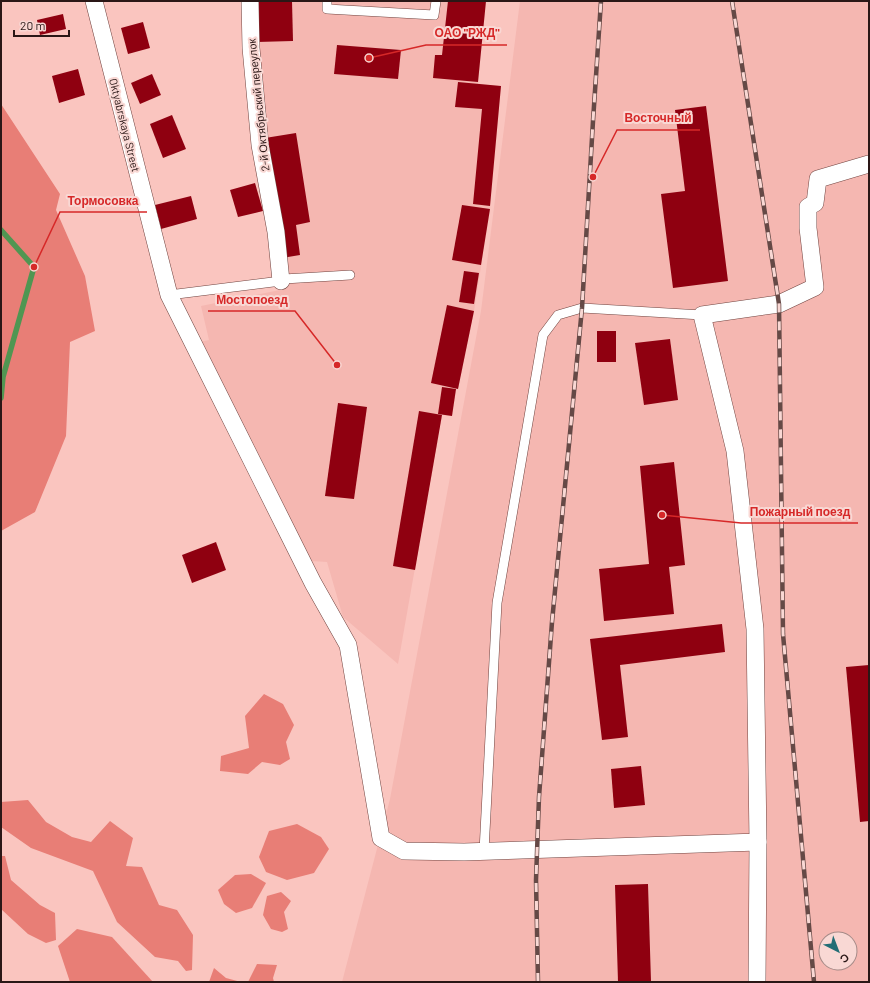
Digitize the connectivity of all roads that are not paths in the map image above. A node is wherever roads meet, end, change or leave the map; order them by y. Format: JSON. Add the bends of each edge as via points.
{"nodes":[{"id":1,"x":94,"y":1,"type":"edge"},
{"id":2,"x":250,"y":1,"type":"edge"},
{"id":3,"x":327,"y":1,"type":"edge"},
{"id":4,"x":436,"y":1,"type":"edge"},
{"id":5,"x":869,"y":164,"type":"edge"},
{"id":6,"x":350,"y":275,"type":"dead end"},
{"id":7,"x":282,"y":280,"type":"junction"},
{"id":8,"x":168,"y":295,"type":"junction"},
{"id":9,"x":702,"y":315,"type":"junction"},
{"id":10,"x":758,"y":842,"type":"junction"},
{"id":11,"x":484,"y":851,"type":"junction"},
{"id":12,"x":757,"y":982,"type":"edge"}],
"edges":[{"from":1,"to":8,"type":"street","name":"Oktyabrskaya Street"},
{"from":2,"to":7,"type":"street","name":"2-й Октябрьский переулок","via":[[251,48],[260,145]]},
{"from":3,"to":4,"type":"lane","via":[[327,9],[434,15]]},
{"from":5,"to":9,"type":"street","via":[[818,179],[815,203],[808,207],[815,287],[779,304]]},
{"from":6,"to":7,"type":"lane"},
{"from":7,"to":8,"type":"lane"},
{"from":8,"to":11,"type":"street","name":"Oktyabrskaya Street","via":[[313,583],[348,645],[381,838],[404,851]]},
{"from":9,"to":10,"type":"street","via":[[735,451],[753,613]]},
{"from":9,"to":11,"type":"lane","via":[[582,308],[558,315],[543,334],[497,603]]},
{"from":10,"to":11,"type":"street"},
{"from":10,"to":12,"type":"street"}]}
